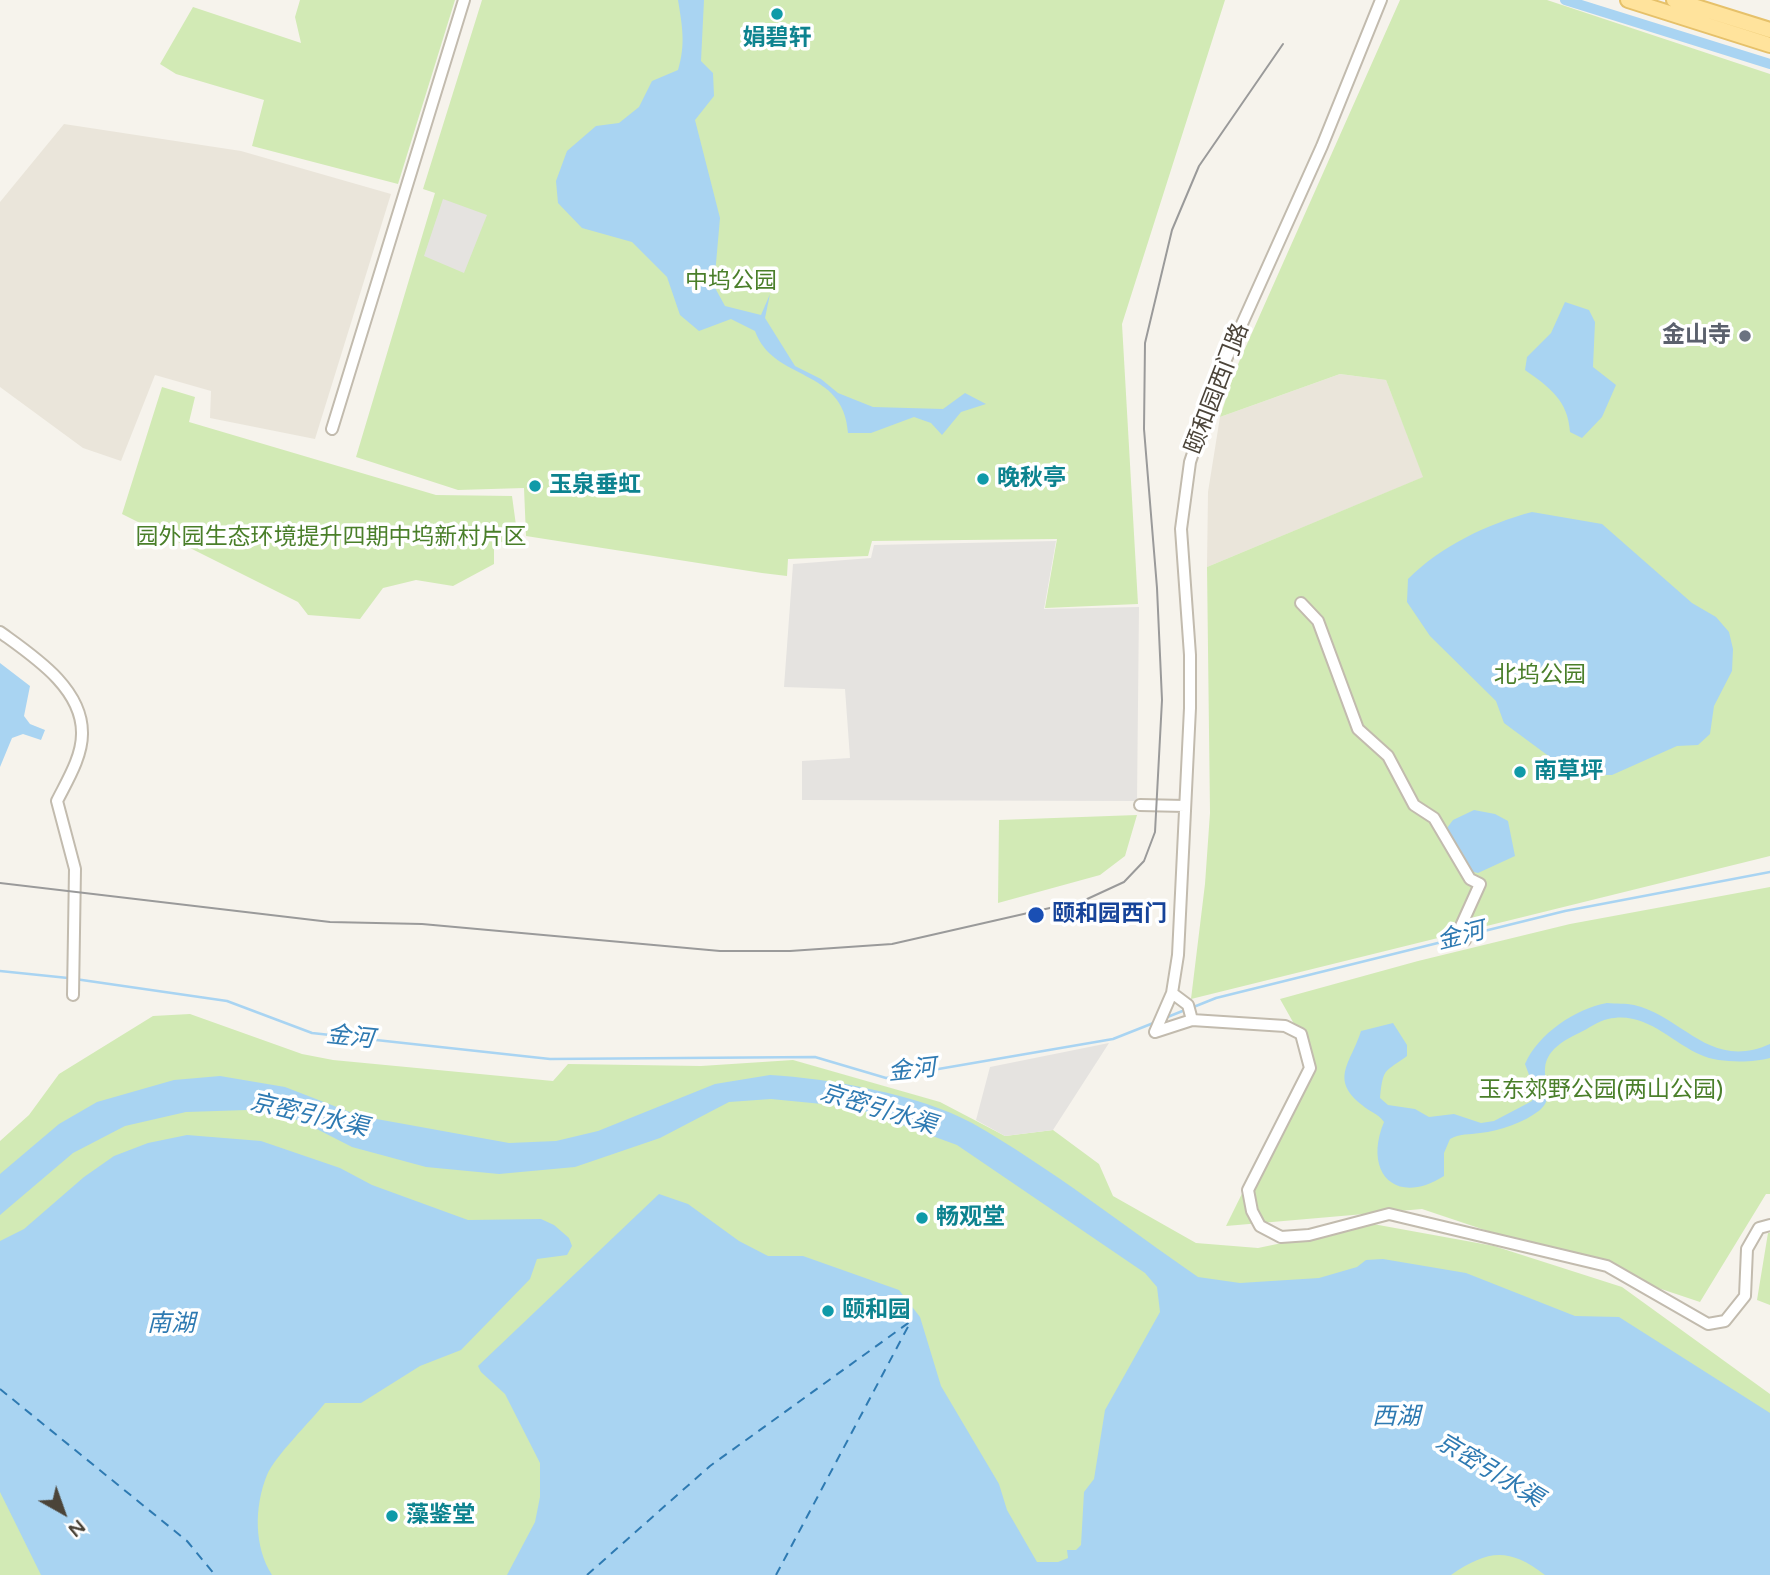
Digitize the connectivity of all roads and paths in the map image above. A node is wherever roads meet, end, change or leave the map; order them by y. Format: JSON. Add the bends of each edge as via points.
{"nodes":[{"id":1,"x":464,"y":0,"type":"edge"},
{"id":2,"x":1381,"y":0,"type":"edge"},
{"id":3,"x":1628,"y":0,"type":"edge"},
{"id":4,"x":1674,"y":0,"type":"edge"},
{"id":5,"x":1770,"y":30,"type":"edge"},
{"id":6,"x":1770,"y":45,"type":"edge"},
{"id":7,"x":332,"y":429,"type":"dead end"},
{"id":8,"x":1301,"y":603,"type":"dead end"},
{"id":9,"x":0,"y":632,"type":"edge"},
{"id":10,"x":1140,"y":805,"type":"dead end"},
{"id":11,"x":1185,"y":806,"type":"junction"},
{"id":12,"x":1464,"y":937,"type":"dead end"},
{"id":13,"x":73,"y":991,"type":"dead end"},
{"id":14,"x":1172,"y":993,"type":"junction"},
{"id":15,"x":1191,"y":1012,"type":"junction"},
{"id":16,"x":1770,"y":1225,"type":"edge"}],
"edges":[{"from":1,"to":7,"type":"street"},
{"from":2,"to":11,"type":"street","name":"颐和园西门路","via":[[1317,158],[1219,375],[1189,463],[1181,529],[1190,655]]},
{"from":3,"to":6,"type":"main road"},
{"from":4,"to":5,"type":"main road"},
{"from":8,"to":12,"type":"street","via":[[1318,621],[1358,729],[1388,756],[1414,805],[1434,818],[1470,879],[1480,884],[1461,926]]},
{"from":9,"to":13,"type":"street","via":[[67,688],[79,710],[82,735],[74,767],[57,801],[75,869]]},
{"from":10,"to":11,"type":"street"},
{"from":11,"to":14,"type":"street","name":"颐和园西门路"},
{"from":14,"to":15,"type":"street"},
{"from":14,"to":15,"type":"street","name":"颐和园西门路","via":[[1154,1032]]},
{"from":15,"to":16,"type":"street","via":[[1285,1027],[1301,1034],[1310,1068],[1248,1190],[1260,1226],[1281,1237],[1309,1235],[1389,1214],[1607,1266],[1708,1324],[1725,1321],[1745,1296],[1747,1249],[1759,1228]]}]}
